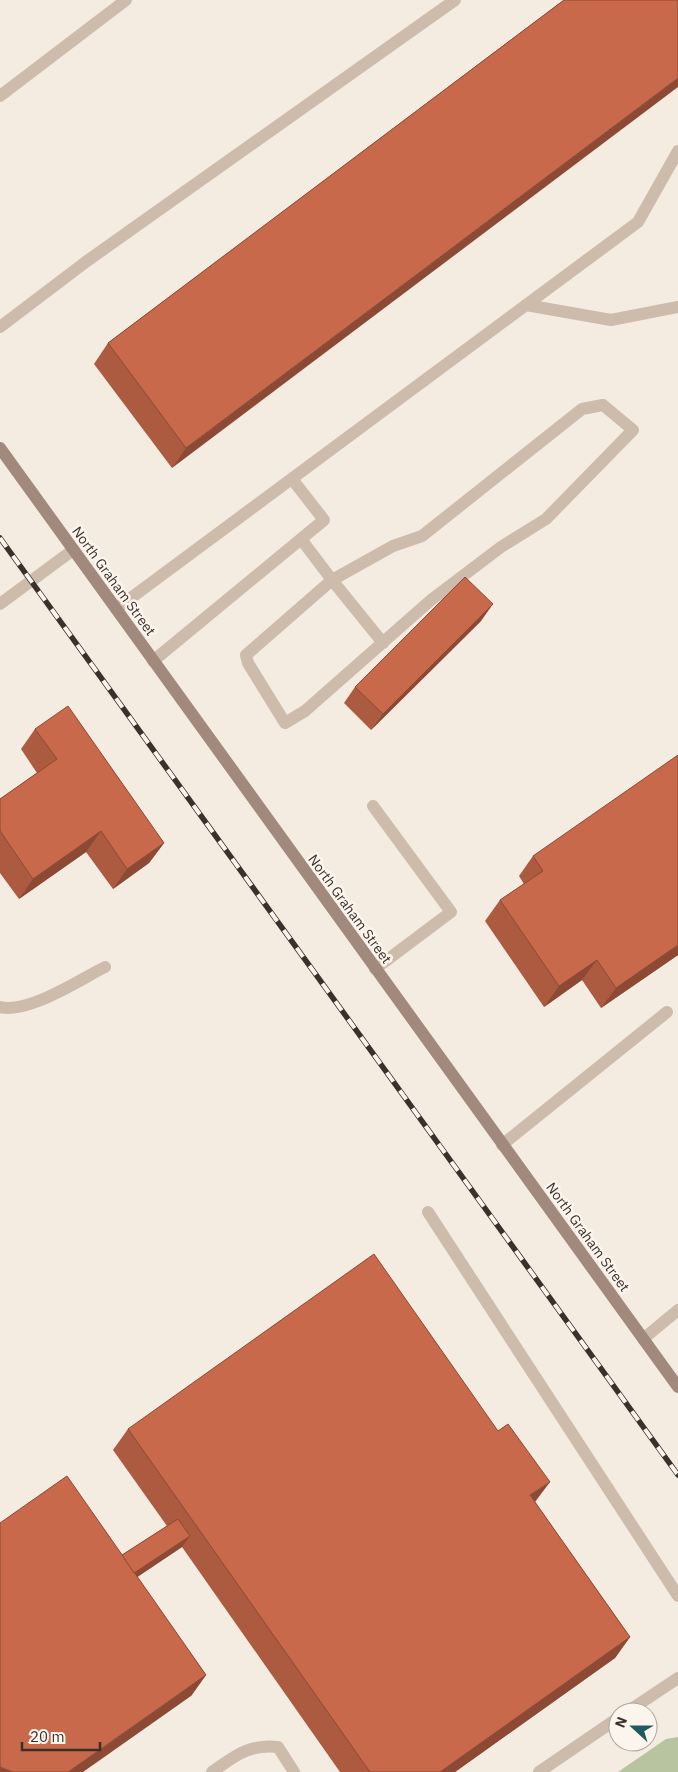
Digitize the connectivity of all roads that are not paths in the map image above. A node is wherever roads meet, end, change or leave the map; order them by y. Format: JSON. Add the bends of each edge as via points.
{"nodes":[{"id":1,"x":126,"y":0,"type":"edge"},
{"id":2,"x":455,"y":0,"type":"edge"},
{"id":3,"x":0,"y":96,"type":"edge"},
{"id":4,"x":678,"y":151,"type":"edge"},
{"id":5,"x":526,"y":305,"type":"junction"},
{"id":6,"x":678,"y":307,"type":"edge"},
{"id":7,"x":0,"y":326,"type":"edge"},
{"id":8,"x":0,"y":448,"type":"edge"},
{"id":9,"x":292,"y":479,"type":"junction"},
{"id":10,"x":301,"y":539,"type":"junction"},
{"id":11,"x":73,"y":550,"type":"junction"},
{"id":12,"x":332,"y":580,"type":"junction"},
{"id":13,"x":0,"y":604,"type":"edge"},
{"id":14,"x":116,"y":609,"type":"junction"},
{"id":15,"x":383,"y":642,"type":"junction"},
{"id":16,"x":153,"y":661,"type":"junction"},
{"id":17,"x":373,"y":806,"type":"dead end"},
{"id":18,"x":105,"y":967,"type":"dead end"},
{"id":19,"x":375,"y":969,"type":"junction"},
{"id":20,"x":0,"y":1007,"type":"edge"},
{"id":21,"x":667,"y":1012,"type":"dead end"},
{"id":22,"x":502,"y":1145,"type":"junction"},
{"id":23,"x":428,"y":1212,"type":"dead end"},
{"id":24,"x":678,"y":1310,"type":"edge"},
{"id":25,"x":643,"y":1339,"type":"junction"},
{"id":26,"x":678,"y":1387,"type":"edge"},
{"id":27,"x":678,"y":1596,"type":"edge"},
{"id":28,"x":678,"y":1678,"type":"edge"},
{"id":29,"x":642,"y":1702,"type":"edge"},
{"id":30,"x":608,"y":1725,"type":"edge"},
{"id":31,"x":212,"y":1772,"type":"edge"},
{"id":32,"x":294,"y":1772,"type":"edge"},
{"id":33,"x":539,"y":1772,"type":"edge"}],
"edges":[{"from":1,"to":3,"type":"street"},
{"from":2,"to":7,"type":"street"},
{"from":4,"to":5,"type":"street","via":[[638,222]]},
{"from":5,"to":6,"type":"street","via":[[611,320]]},
{"from":5,"to":9,"type":"street"},
{"from":8,"to":11,"type":"main road","name":"North Graham Street"},
{"from":9,"to":10,"type":"street","via":[[324,520]]},
{"from":9,"to":14,"type":"street"},
{"from":10,"to":12,"type":"street"},
{"from":10,"to":16,"type":"street"},
{"from":11,"to":13,"type":"street"},
{"from":11,"to":14,"type":"main road","name":"North Graham Street"},
{"from":12,"to":15,"type":"street"},
{"from":12,"to":15,"type":"street","via":[[246,655],[285,723],[305,711]]},
{"from":12,"to":15,"type":"street","via":[[393,546],[422,536],[582,409],[603,405],[633,430],[546,519],[501,547],[431,600]]},
{"from":14,"to":16,"type":"main road","name":"North Graham Street"},
{"from":16,"to":19,"type":"main road","name":"North Graham Street"},
{"from":17,"to":19,"type":"street","via":[[451,912]]},
{"from":18,"to":20,"type":"street","via":[[40,1000],[9,1009]]},
{"from":19,"to":22,"type":"main road","name":"North Graham Street"},
{"from":21,"to":22,"type":"street"},
{"from":22,"to":25,"type":"main road","name":"North Graham Street"},
{"from":23,"to":27,"type":"street"},
{"from":24,"to":25,"type":"street"},
{"from":25,"to":26,"type":"main road","name":"North Graham Street"},
{"from":28,"to":29,"type":"street"},
{"from":30,"to":33,"type":"street"},
{"from":31,"to":32,"type":"street","via":[[241,1751],[262,1745],[278,1747]]}]}
